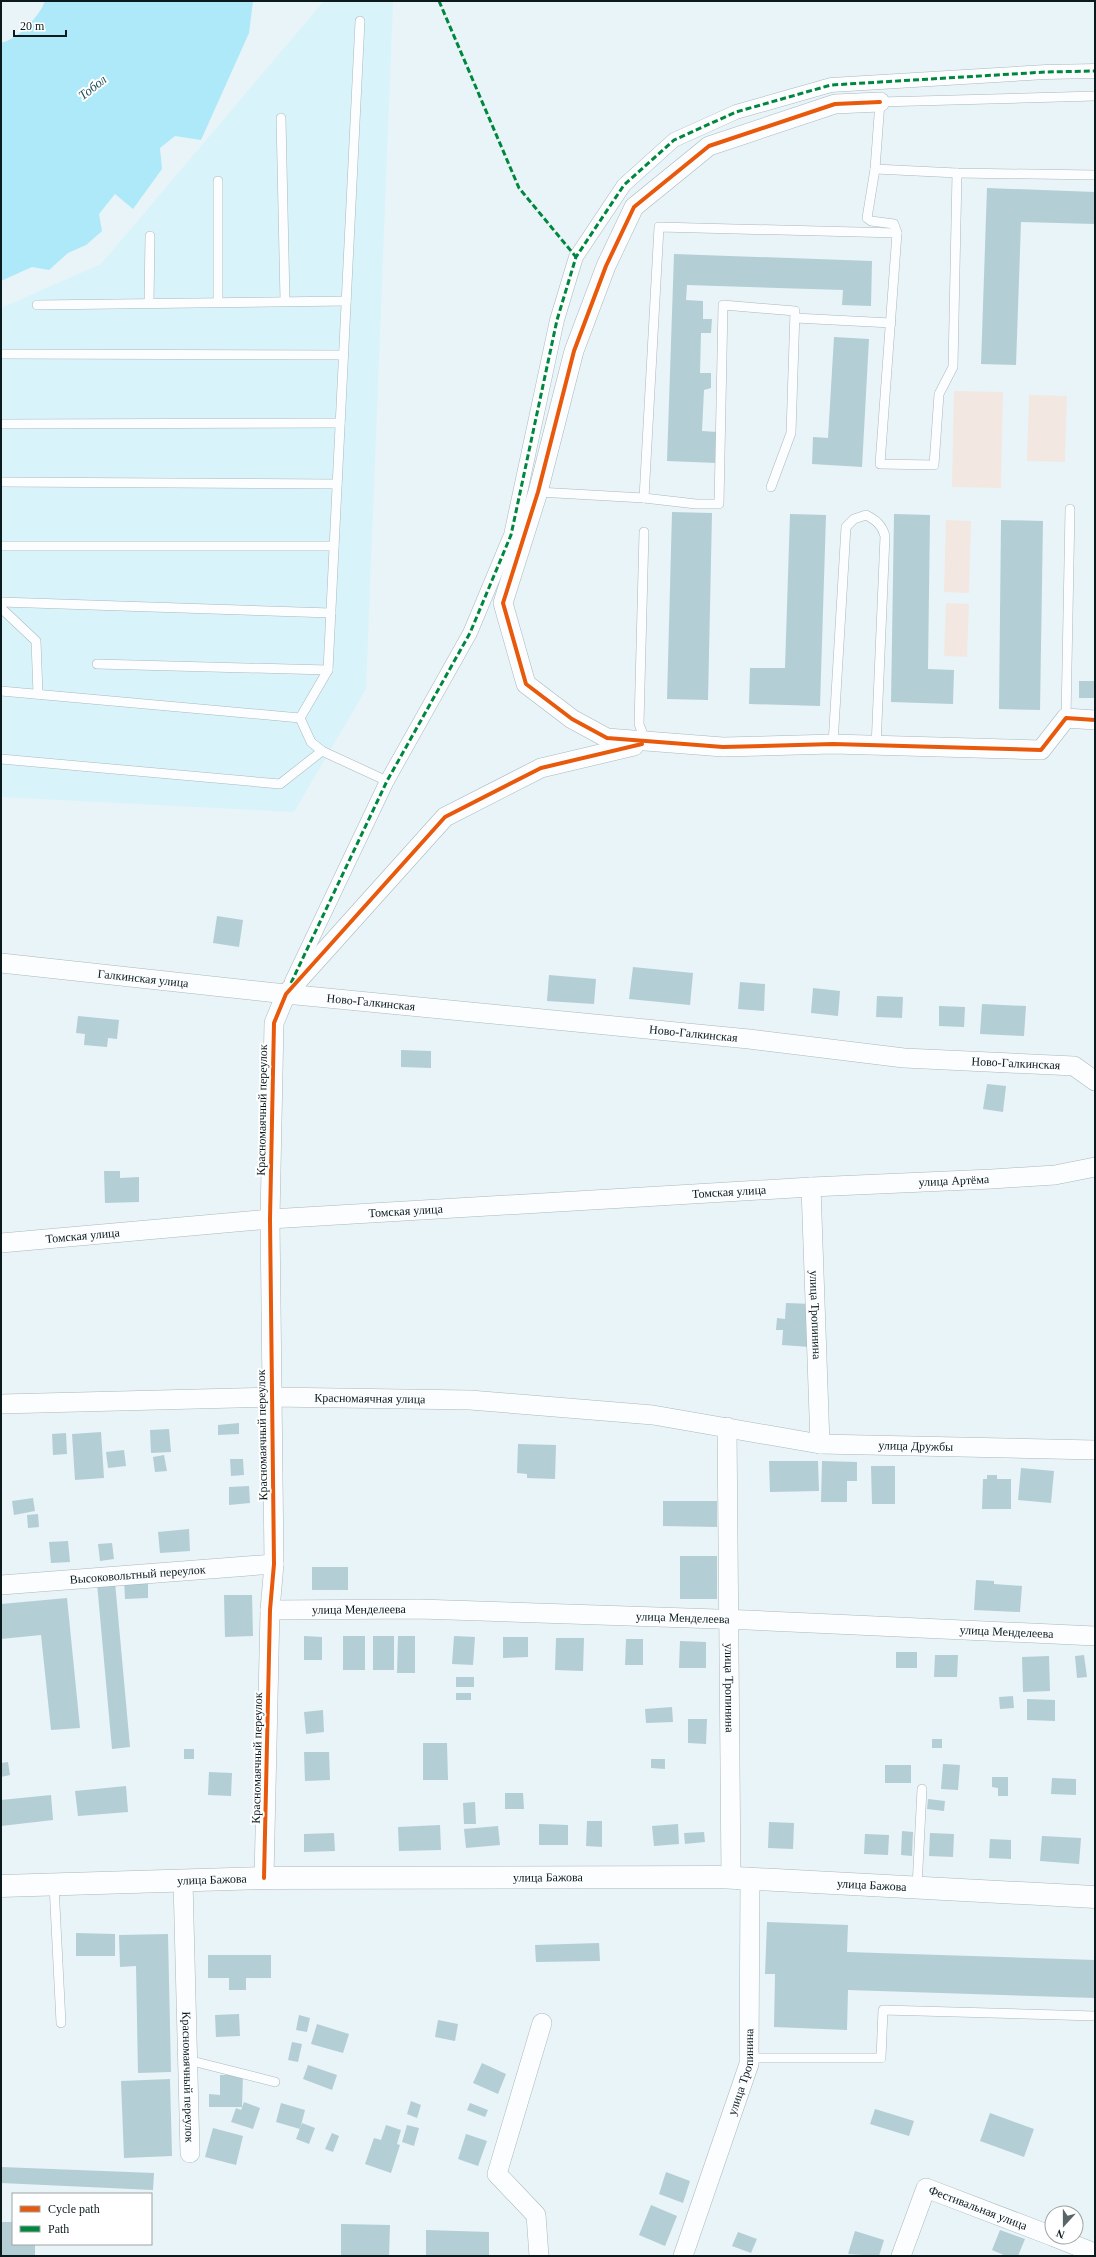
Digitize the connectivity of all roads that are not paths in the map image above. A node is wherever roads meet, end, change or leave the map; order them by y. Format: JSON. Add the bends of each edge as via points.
{"nodes":[{"id":1,"x":360,"y":21,"type":"dead end"},
{"id":2,"x":1095,"y":71,"type":"edge"},
{"id":3,"x":1095,"y":96,"type":"edge"},
{"id":4,"x":880,"y":102,"type":"junction"},
{"id":5,"x":281,"y":118,"type":"dead end"},
{"id":6,"x":875,"y":169,"type":"junction"},
{"id":7,"x":957,"y":173,"type":"junction"},
{"id":8,"x":1095,"y":175,"type":"edge"},
{"id":9,"x":218,"y":181,"type":"dead end"},
{"id":10,"x":897,"y":233,"type":"junction"},
{"id":11,"x":150,"y":236,"type":"dead end"},
{"id":12,"x":284,"y":301,"type":"junction"},
{"id":13,"x":346,"y":301,"type":"junction"},
{"id":14,"x":218,"y":302,"type":"junction"},
{"id":15,"x":149,"y":303,"type":"junction"},
{"id":16,"x":37,"y":305,"type":"dead end"},
{"id":17,"x":795,"y":318,"type":"junction"},
{"id":18,"x":891,"y":323,"type":"junction"},
{"id":19,"x":1,"y":354,"type":"edge"},
{"id":20,"x":343,"y":355,"type":"junction"},
{"id":21,"x":340,"y":423,"type":"junction"},
{"id":22,"x":1,"y":424,"type":"edge"},
{"id":23,"x":1,"y":482,"type":"edge"},
{"id":24,"x":337,"y":484,"type":"junction"},
{"id":25,"x":771,"y":487,"type":"dead end"},
{"id":26,"x":538,"y":492,"type":"junction"},
{"id":27,"x":644,"y":498,"type":"junction"},
{"id":28,"x":1070,"y":509,"type":"dead end"},
{"id":29,"x":644,"y":532,"type":"dead end"},
{"id":30,"x":1,"y":546,"type":"edge"},
{"id":31,"x":334,"y":546,"type":"junction"},
{"id":32,"x":1,"y":602,"type":"edge"},
{"id":33,"x":1,"y":608,"type":"edge"},
{"id":34,"x":331,"y":613,"type":"junction"},
{"id":35,"x":97,"y":664,"type":"dead end"},
{"id":36,"x":328,"y":670,"type":"junction"},
{"id":37,"x":1,"y":691,"type":"edge"},
{"id":38,"x":38,"y":694,"type":"junction"},
{"id":39,"x":300,"y":718,"type":"junction"},
{"id":40,"x":1066,"y":718,"type":"junction"},
{"id":41,"x":1095,"y":720,"type":"edge"},
{"id":42,"x":651,"y":742,"type":"junction"},
{"id":43,"x":833,"y":744,"type":"junction"},
{"id":44,"x":876,"y":747,"type":"junction"},
{"id":45,"x":322,"y":751,"type":"junction"},
{"id":46,"x":1,"y":759,"type":"edge"},
{"id":47,"x":387,"y":781,"type":"junction"},
{"id":48,"x":1,"y":963,"type":"edge"},
{"id":49,"x":286,"y":994,"type":"junction"},
{"id":50,"x":1095,"y":1081,"type":"edge"},
{"id":51,"x":1095,"y":1167,"type":"edge"},
{"id":52,"x":811,"y":1187,"type":"junction"},
{"id":53,"x":270,"y":1219,"type":"junction"},
{"id":54,"x":1,"y":1243,"type":"edge"},
{"id":55,"x":272,"y":1397,"type":"junction"},
{"id":56,"x":1,"y":1404,"type":"edge"},
{"id":57,"x":733,"y":1428,"type":"junction"},
{"id":58,"x":820,"y":1444,"type":"junction"},
{"id":59,"x":1095,"y":1450,"type":"edge"},
{"id":60,"x":274,"y":1564,"type":"junction"},
{"id":61,"x":1,"y":1585,"type":"edge"},
{"id":62,"x":270,"y":1610,"type":"junction"},
{"id":63,"x":729,"y":1619,"type":"junction"},
{"id":64,"x":1095,"y":1636,"type":"edge"},
{"id":65,"x":922,"y":1789,"type":"dead end"},
{"id":66,"x":264,"y":1878,"type":"junction"},
{"id":67,"x":740,"y":1878,"type":"junction"},
{"id":68,"x":183,"y":1881,"type":"junction"},
{"id":69,"x":54,"y":1885,"type":"junction"},
{"id":70,"x":1,"y":1886,"type":"edge"},
{"id":71,"x":916,"y":1887,"type":"junction"},
{"id":72,"x":1095,"y":1897,"type":"edge"},
{"id":73,"x":1095,"y":2016,"type":"edge"},
{"id":74,"x":61,"y":2023,"type":"dead end"},
{"id":75,"x":542,"y":2023,"type":"dead end"},
{"id":76,"x":749,"y":2058,"type":"junction"},
{"id":77,"x":188,"y":2060,"type":"junction"},
{"id":78,"x":275,"y":2082,"type":"dead end"},
{"id":79,"x":190,"y":2153,"type":"dead end"},
{"id":80,"x":1044,"y":2234,"type":"edge"},
{"id":81,"x":1074,"y":2245,"type":"edge"},
{"id":82,"x":1095,"y":2253,"type":"edge"},
{"id":83,"x":538,"y":2256,"type":"edge"},
{"id":84,"x":683,"y":2256,"type":"edge"},
{"id":85,"x":901,"y":2256,"type":"edge"}],
"edges":[{"from":1,"to":13,"type":"lane"},
{"from":2,"to":47,"type":"street","via":[[831,85],[736,112],[674,140],[624,185],[576,257],[557,320],[511,535],[470,633]]},
{"from":3,"to":4,"type":"lane"},
{"from":4,"to":6,"type":"lane"},
{"from":4,"to":26,"type":"street","via":[[835,104],[709,146],[634,207],[606,266],[574,351]]},
{"from":5,"to":12,"type":"lane"},
{"from":6,"to":7,"type":"lane"},
{"from":6,"to":10,"type":"lane","via":[[867,218],[871,221],[894,224]]},
{"from":7,"to":8,"type":"lane"},
{"from":7,"to":18,"type":"lane","via":[[953,367],[939,394],[934,465],[880,464]]},
{"from":9,"to":14,"type":"lane"},
{"from":10,"to":18,"type":"lane"},
{"from":10,"to":27,"type":"lane","via":[[659,227]]},
{"from":11,"to":15,"type":"lane"},
{"from":12,"to":13,"type":"lane"},
{"from":12,"to":14,"type":"lane"},
{"from":13,"to":20,"type":"lane"},
{"from":14,"to":15,"type":"lane"},
{"from":15,"to":16,"type":"lane"},
{"from":17,"to":18,"type":"lane"},
{"from":17,"to":25,"type":"lane","via":[[791,433]]},
{"from":17,"to":27,"type":"lane","via":[[795,311],[723,305],[719,504]]},
{"from":19,"to":20,"type":"lane"},
{"from":20,"to":21,"type":"lane"},
{"from":21,"to":22,"type":"lane"},
{"from":21,"to":24,"type":"lane"},
{"from":23,"to":24,"type":"lane"},
{"from":24,"to":31,"type":"lane"},
{"from":26,"to":27,"type":"lane"},
{"from":26,"to":42,"type":"street","via":[[503,603],[526,684],[572,719],[607,738]]},
{"from":28,"to":40,"type":"lane"},
{"from":29,"to":42,"type":"lane","via":[[639,724],[644,737]]},
{"from":30,"to":31,"type":"lane"},
{"from":31,"to":34,"type":"lane"},
{"from":32,"to":34,"type":"lane"},
{"from":33,"to":38,"type":"lane","via":[[36,641]]},
{"from":34,"to":36,"type":"lane"},
{"from":35,"to":36,"type":"lane"},
{"from":36,"to":39,"type":"lane"},
{"from":37,"to":38,"type":"lane"},
{"from":38,"to":39,"type":"lane"},
{"from":39,"to":45,"type":"lane","via":[[311,742]]},
{"from":40,"to":41,"type":"street"},
{"from":40,"to":44,"type":"street","via":[[1041,750]]},
{"from":42,"to":43,"type":"street","via":[[723,747]]},
{"from":42,"to":49,"type":"street","name":"Красномаячный переулок","via":[[541,768],[445,817]]},
{"from":43,"to":44,"type":"street"},
{"from":43,"to":44,"type":"lane","via":[[846,527],[854,519],[866,515],[883,528],[884,536]]},
{"from":45,"to":46,"type":"lane","via":[[280,784]]},
{"from":45,"to":47,"type":"lane"},
{"from":47,"to":49,"type":"street"},
{"from":48,"to":49,"type":"street","name":"Галкинская улица"},
{"from":49,"to":50,"type":"street","name":"Ново-Галкинская","via":[[749,1039],[904,1058],[1074,1066]]},
{"from":49,"to":53,"type":"street","name":"Красномаячный переулок","via":[[274,1023]]},
{"from":51,"to":52,"type":"street","name":"улица Артёма","via":[[1055,1175]]},
{"from":52,"to":53,"type":"street","name":"Томская улица"},
{"from":52,"to":58,"type":"street","name":"улица Тропинина"},
{"from":53,"to":54,"type":"street","name":"Томская улица"},
{"from":53,"to":55,"type":"street","name":"Красномаячный переулок"},
{"from":55,"to":56,"type":"street","name":"Красномаячная улица"},
{"from":55,"to":57,"type":"street","name":"Красномаячная улица","via":[[470,1400],[653,1415]]},
{"from":55,"to":60,"type":"street","name":"Красномаячный переулок"},
{"from":57,"to":58,"type":"street","name":"улица Дружбы"},
{"from":57,"to":63,"type":"street","name":"улица Тропинина"},
{"from":58,"to":59,"type":"street","name":"улица Дружбы"},
{"from":60,"to":61,"type":"street","name":"Высоковольтный переулок"},
{"from":60,"to":62,"type":"street","name":"Красномаячный переулок"},
{"from":62,"to":63,"type":"street","name":"улица Менделеева","via":[[419,1609]]},
{"from":62,"to":66,"type":"street","name":"Красномаячный переулок"},
{"from":63,"to":64,"type":"street","name":"улица Менделеева"},
{"from":63,"to":67,"type":"street","name":"улица Тропинина"},
{"from":65,"to":71,"type":"lane"},
{"from":66,"to":67,"type":"main road","name":"улица Бажова"},
{"from":66,"to":68,"type":"main road","name":"улица Бажова"},
{"from":67,"to":71,"type":"main road","name":"улица Бажова"},
{"from":67,"to":76,"type":"street","name":"улица Тропинина"},
{"from":68,"to":69,"type":"main road","name":"улица Бажова"},
{"from":68,"to":77,"type":"street","name":"Красномаячный переулок"},
{"from":69,"to":70,"type":"main road","name":"улица Бажова"},
{"from":69,"to":74,"type":"lane"},
{"from":71,"to":72,"type":"main road","name":"улица Бажова"},
{"from":73,"to":76,"type":"lane","via":[[883,2010],[881,2058]]},
{"from":75,"to":83,"type":"street","via":[[497,2174],[536,2215]]},
{"from":76,"to":84,"type":"street","name":"улица Тропинина"},
{"from":77,"to":78,"type":"lane"},
{"from":77,"to":79,"type":"street","name":"Красномаячный переулок"},
{"from":80,"to":85,"type":"street","name":"Фестивальная улица","via":[[926,2188]]},
{"from":81,"to":82,"type":"street","name":"Фестивальная улица"}]}
